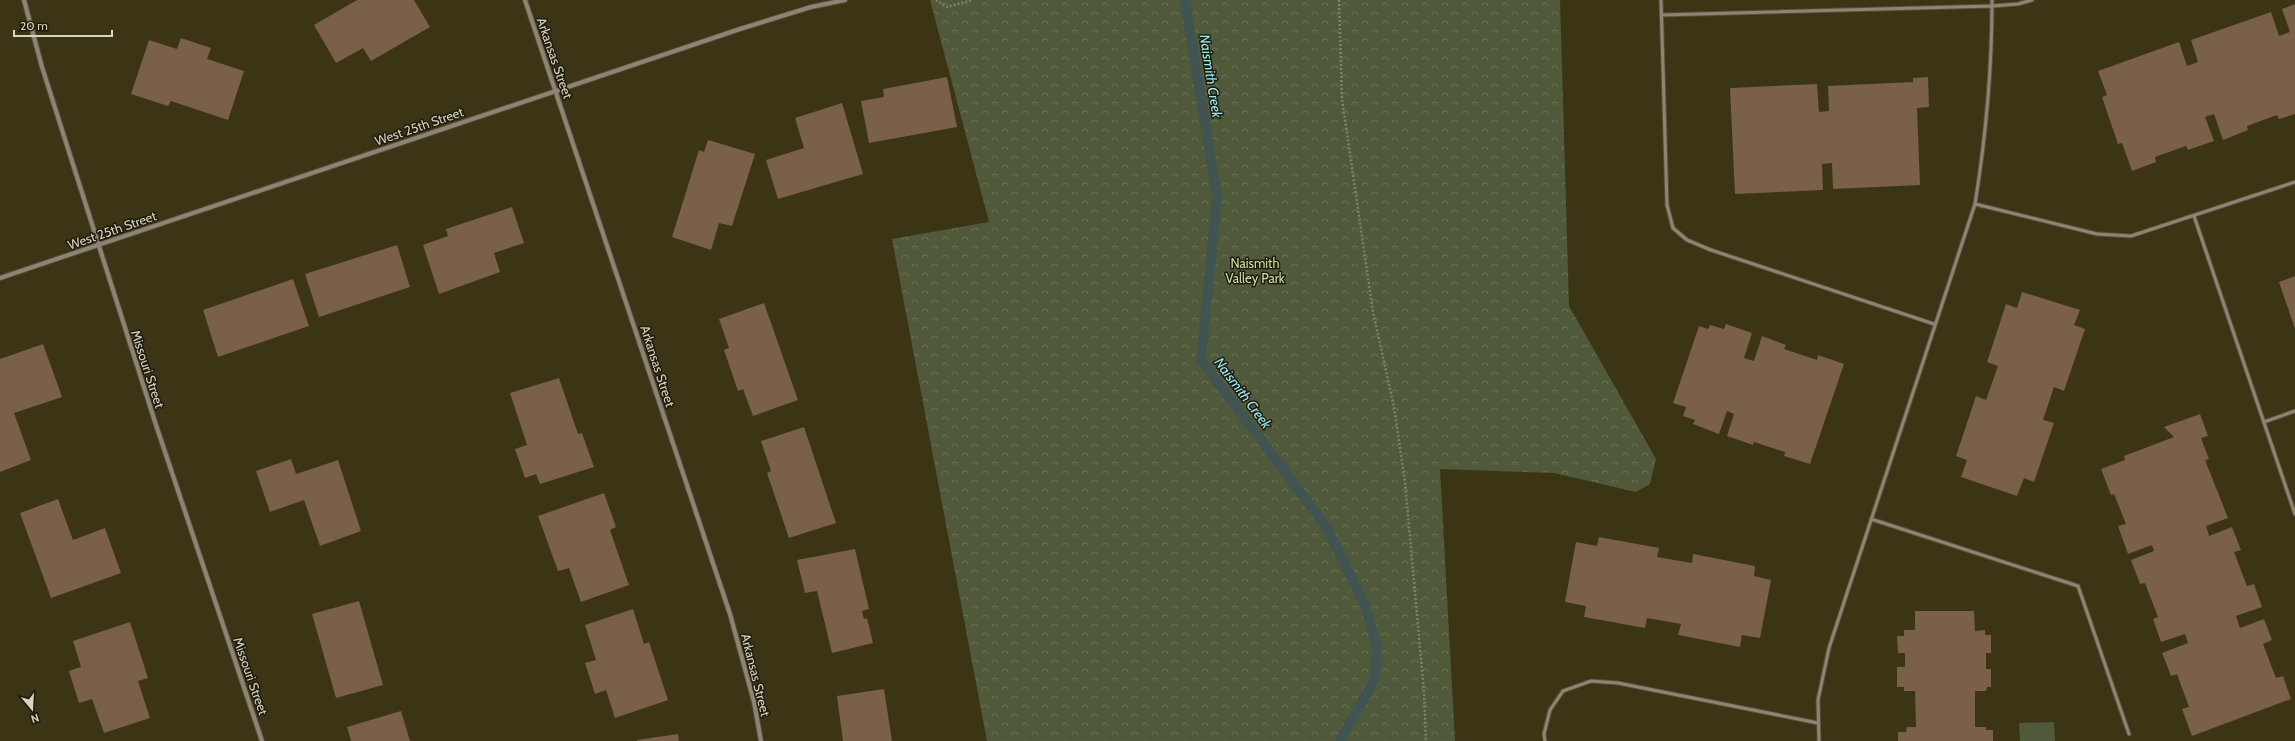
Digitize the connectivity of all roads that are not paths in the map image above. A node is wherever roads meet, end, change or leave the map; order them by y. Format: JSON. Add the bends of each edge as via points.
{"nodes":[{"id":1,"x":24,"y":0,"type":"edge"},
{"id":2,"x":525,"y":0,"type":"edge"},
{"id":3,"x":846,"y":0,"type":"edge"},
{"id":4,"x":1661,"y":0,"type":"edge"},
{"id":5,"x":1992,"y":0,"type":"edge"},
{"id":6,"x":2032,"y":0,"type":"edge"},
{"id":7,"x":1992,"y":6,"type":"junction"},
{"id":8,"x":1662,"y":15,"type":"junction"},
{"id":9,"x":555,"y":91,"type":"junction"},
{"id":10,"x":2295,"y":182,"type":"edge"},
{"id":11,"x":1975,"y":204,"type":"junction"},
{"id":12,"x":2194,"y":216,"type":"junction"},
{"id":13,"x":98,"y":245,"type":"junction"},
{"id":14,"x":0,"y":278,"type":"edge"},
{"id":15,"x":1934,"y":324,"type":"junction"},
{"id":16,"x":2295,"y":411,"type":"edge"},
{"id":17,"x":2264,"y":422,"type":"junction"},
{"id":18,"x":2295,"y":514,"type":"edge"},
{"id":19,"x":1871,"y":520,"type":"junction"},
{"id":20,"x":1818,"y":723,"type":"junction"},
{"id":21,"x":2129,"y":734,"type":"dead end"},
{"id":22,"x":262,"y":741,"type":"edge"},
{"id":23,"x":760,"y":741,"type":"edge"},
{"id":24,"x":1545,"y":741,"type":"edge"},
{"id":25,"x":1819,"y":741,"type":"edge"}],
"edges":[{"from":1,"to":13,"type":"street","name":"Missouri Street","via":[[42,67]]},
{"from":2,"to":9,"type":"street","name":"Arkansas Street"},
{"from":3,"to":9,"type":"street","name":"West 25th Street","via":[[811,7]]},
{"from":4,"to":8,"type":"lane"},
{"from":5,"to":7,"type":"lane"},
{"from":6,"to":7,"type":"lane"},
{"from":7,"to":8,"type":"lane"},
{"from":7,"to":11,"type":"lane","via":[[1985,138]]},
{"from":8,"to":15,"type":"lane","via":[[1667,205],[1673,228],[1687,240],[1711,250]]},
{"from":9,"to":13,"type":"street","name":"West 25th Street"},
{"from":9,"to":23,"type":"street","name":"Arkansas Street","via":[[730,614],[754,702]]},
{"from":10,"to":12,"type":"lane"},
{"from":11,"to":12,"type":"lane","via":[[2097,234],[2131,236]]},
{"from":11,"to":15,"type":"lane"},
{"from":12,"to":17,"type":"lane"},
{"from":13,"to":14,"type":"street","name":"West 25th Street"},
{"from":13,"to":22,"type":"street","name":"Missouri Street"},
{"from":15,"to":19,"type":"lane"},
{"from":16,"to":17,"type":"lane"},
{"from":17,"to":18,"type":"lane"},
{"from":19,"to":20,"type":"lane","via":[[1828,648],[1818,700]]},
{"from":19,"to":21,"type":"lane","via":[[2078,586]]},
{"from":20,"to":24,"type":"lane","via":[[1618,683],[1591,681],[1563,691],[1550,710],[1544,734]]},
{"from":20,"to":25,"type":"lane"}]}
